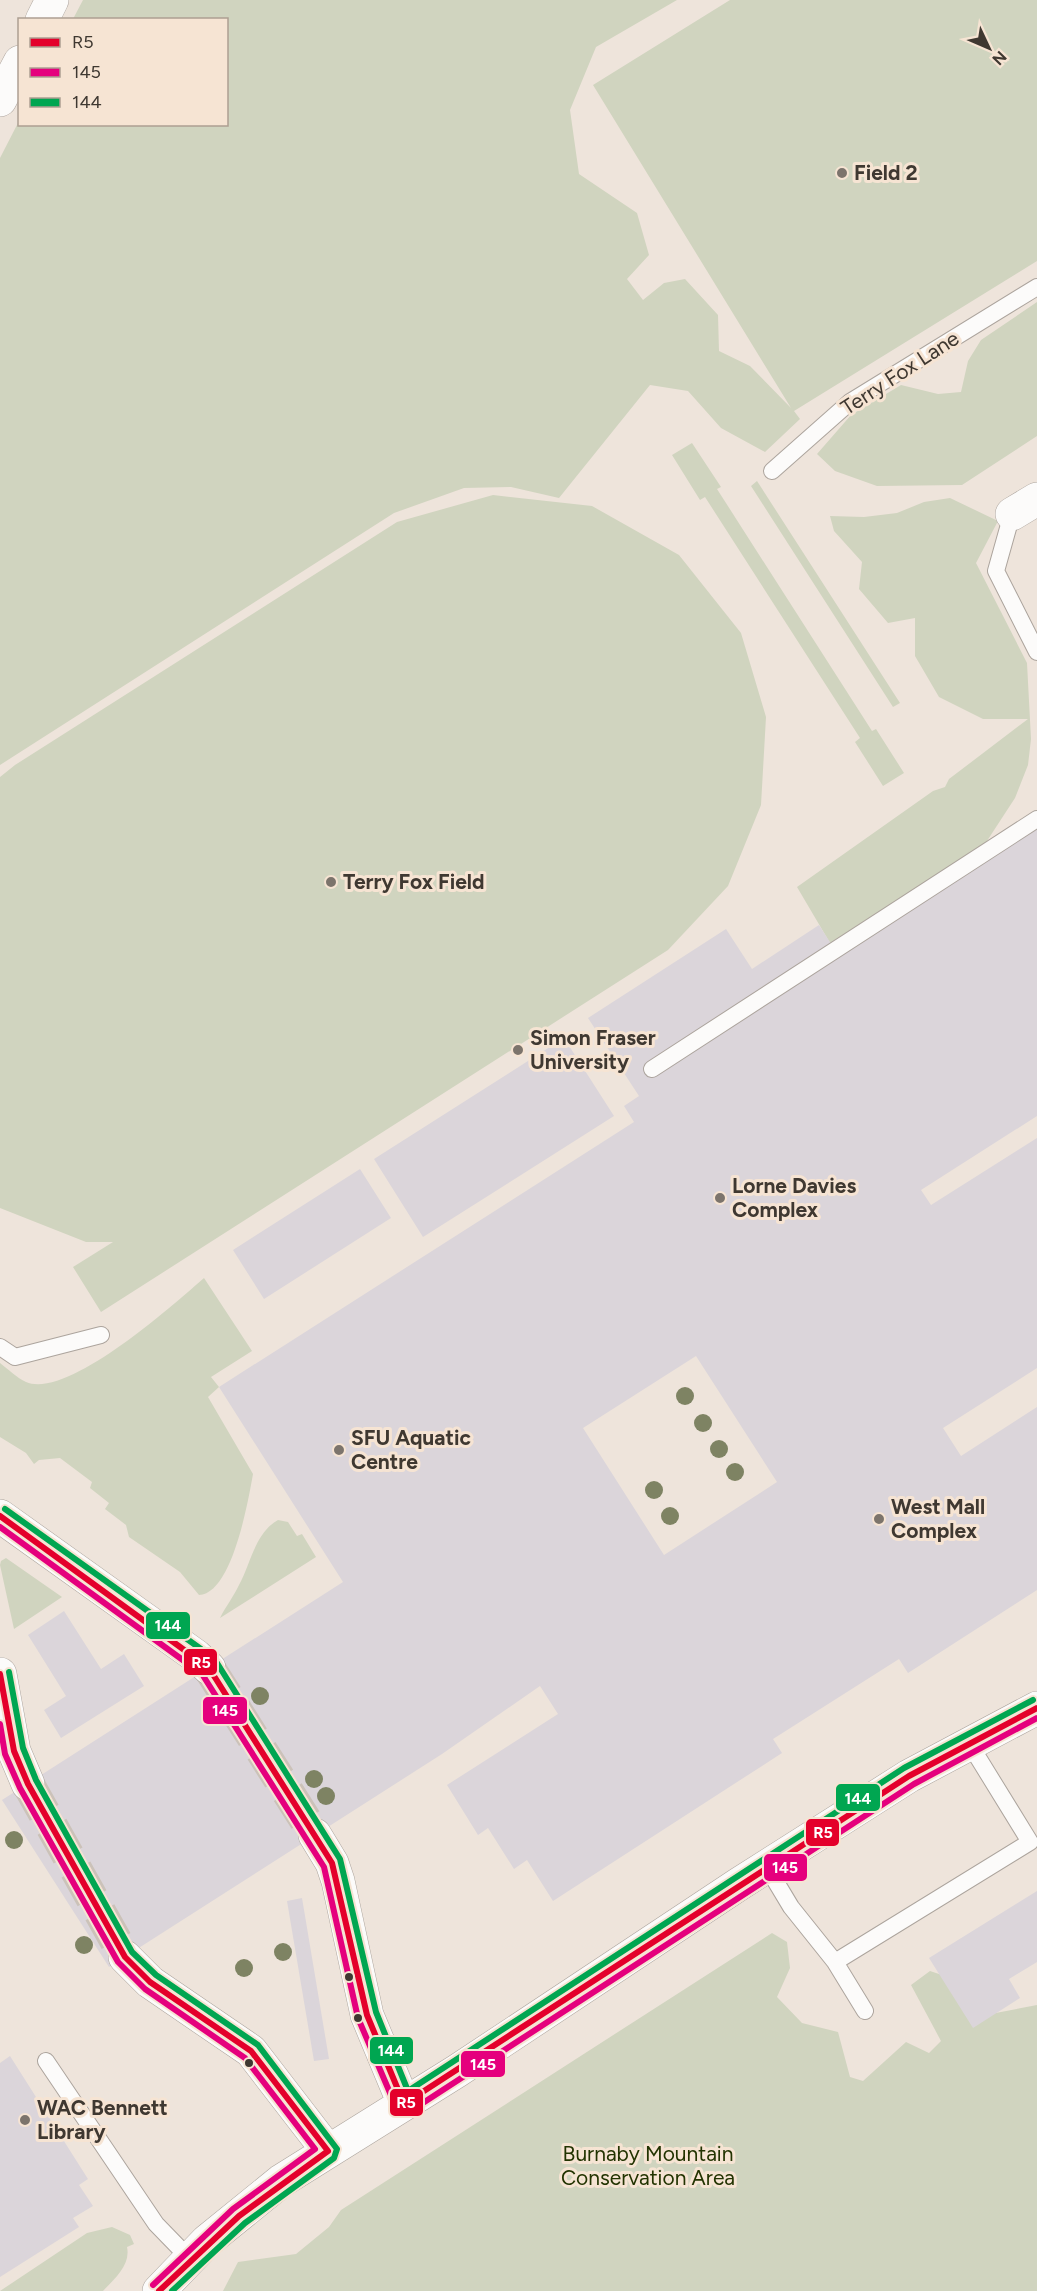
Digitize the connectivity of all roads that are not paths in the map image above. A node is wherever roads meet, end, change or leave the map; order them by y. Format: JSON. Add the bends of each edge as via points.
{"nodes":[{"id":1,"x":52,"y":0,"type":"edge"},
{"id":2,"x":43,"y":18,"type":"edge"},
{"id":3,"x":18,"y":66,"type":"edge"},
{"id":4,"x":0,"y":100,"type":"edge"},
{"id":5,"x":1037,"y":287,"type":"edge"},
{"id":6,"x":772,"y":471,"type":"dead end"},
{"id":7,"x":1024,"y":506,"type":"edge"},
{"id":8,"x":1037,"y":652,"type":"edge"},
{"id":9,"x":1037,"y":819,"type":"edge"},
{"id":10,"x":652,"y":1069,"type":"dead end"},
{"id":11,"x":101,"y":1335,"type":"dead end"},
{"id":12,"x":0,"y":1347,"type":"edge"},
{"id":13,"x":0,"y":1516,"type":"edge"},
{"id":14,"x":209,"y":1668,"type":"tunnel mouth"},
{"id":15,"x":0,"y":1674,"type":"edge"},
{"id":16,"x":1037,"y":1708,"type":"edge"},
{"id":17,"x":969,"y":1743,"type":"junction"},
{"id":18,"x":7,"y":1755,"type":"edge"},
{"id":19,"x":28,"y":1784,"type":"tunnel mouth"},
{"id":20,"x":315,"y":1835,"type":"tunnel mouth"},
{"id":21,"x":1033,"y":1840,"type":"edge"},
{"id":22,"x":767,"y":1867,"type":"junction"},
{"id":23,"x":125,"y":1957,"type":"tunnel mouth"},
{"id":24,"x":835,"y":1962,"type":"junction"},
{"id":25,"x":865,"y":2011,"type":"dead end"},
{"id":26,"x":46,"y":2061,"type":"dead end"},
{"id":27,"x":404,"y":2104,"type":"junction"},
{"id":28,"x":328,"y":2151,"type":"junction"},
{"id":29,"x":190,"y":2259,"type":"junction"},
{"id":30,"x":159,"y":2291,"type":"edge"}],
"edges":[{"from":1,"to":2,"type":"street"},
{"from":3,"to":4,"type":"street"},
{"from":5,"to":6,"type":"lane","name":"Terry Fox Lane","via":[[850,402]]},
{"from":7,"to":8,"type":"lane","via":[[996,571]]},
{"from":9,"to":10,"type":"lane"},
{"from":11,"to":12,"type":"lane","via":[[15,1358]]},
{"from":13,"to":14,"type":"street"},
{"from":15,"to":18,"type":"street"},
{"from":16,"to":17,"type":"street"},
{"from":17,"to":21,"type":"lane"},
{"from":17,"to":22,"type":"street","via":[[909,1776]]},
{"from":18,"to":19,"type":"street"},
{"from":20,"to":27,"type":"street","via":[[338,1881],[367,2015]]},
{"from":21,"to":24,"type":"lane"},
{"from":22,"to":24,"type":"lane","via":[[791,1907]]},
{"from":22,"to":27,"type":"street"},
{"from":23,"to":28,"type":"street","via":[[150,1983],[251,2050]]},
{"from":24,"to":25,"type":"lane"},
{"from":26,"to":29,"type":"lane","via":[[156,2224]]},
{"from":27,"to":28,"type":"street"},
{"from":28,"to":29,"type":"street","via":[[281,2181]]},
{"from":29,"to":30,"type":"street"}]}
